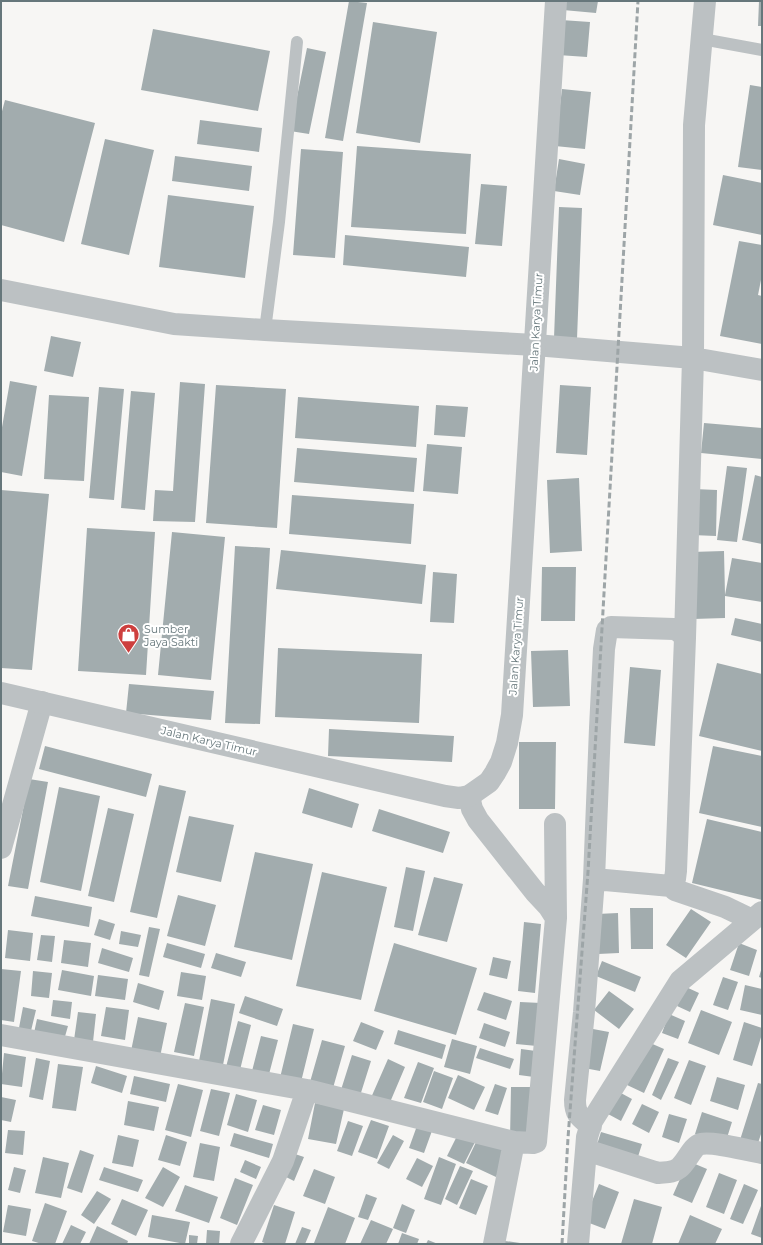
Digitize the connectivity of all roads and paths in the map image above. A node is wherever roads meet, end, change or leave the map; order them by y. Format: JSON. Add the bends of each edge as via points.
{"nodes":[{"id":1,"x":556,"y":1,"type":"edge"},
{"id":2,"x":705,"y":1,"type":"edge"},
{"id":3,"x":702,"y":39,"type":"junction"},
{"id":4,"x":297,"y":42,"type":"dead end"},
{"id":5,"x":762,"y":50,"type":"edge"},
{"id":6,"x":1,"y":290,"type":"edge"},
{"id":7,"x":264,"y":330,"type":"junction"},
{"id":8,"x":535,"y":345,"type":"junction"},
{"id":9,"x":693,"y":358,"type":"junction"},
{"id":10,"x":762,"y":370,"type":"edge"},
{"id":11,"x":685,"y":638,"type":"junction"},
{"id":12,"x":1,"y":692,"type":"edge"},
{"id":13,"x":42,"y":702,"type":"junction"},
{"id":14,"x":468,"y":796,"type":"junction"},
{"id":15,"x":555,"y":824,"type":"dead end"},
{"id":16,"x":1,"y":848,"type":"edge"},
{"id":17,"x":594,"y":879,"type":"junction"},
{"id":18,"x":672,"y":886,"type":"junction"},
{"id":19,"x":757,"y":916,"type":"edge"},
{"id":20,"x":556,"y":918,"type":"junction"},
{"id":21,"x":1,"y":1034,"type":"edge"},
{"id":22,"x":307,"y":1090,"type":"junction"},
{"id":23,"x":591,"y":1126,"type":"junction"},
{"id":24,"x":514,"y":1142,"type":"junction"},
{"id":25,"x":586,"y":1150,"type":"junction"},
{"id":26,"x":762,"y":1153,"type":"edge"},
{"id":27,"x":241,"y":1244,"type":"edge"},
{"id":28,"x":494,"y":1244,"type":"edge"},
{"id":29,"x":578,"y":1244,"type":"edge"}],
"edges":[{"from":1,"to":8,"type":"street","name":"Jalan Karya Timur"},
{"from":2,"to":3,"type":"street"},
{"from":3,"to":5,"type":"lane"},
{"from":3,"to":9,"type":"street","via":[[694,126]]},
{"from":4,"to":7,"type":"lane","via":[[279,222]]},
{"from":6,"to":7,"type":"street","via":[[174,324]]},
{"from":7,"to":8,"type":"street"},
{"from":8,"to":9,"type":"street"},
{"from":8,"to":14,"type":"street","name":"Jalan Karya Timur","via":[[512,715],[507,743],[495,773],[489,782]]},
{"from":9,"to":10,"type":"street"},
{"from":9,"to":11,"type":"street"},
{"from":11,"to":17,"type":"street","via":[[674,629],[611,627],[607,630],[604,649]]},
{"from":11,"to":18,"type":"street","via":[[676,871]]},
{"from":12,"to":13,"type":"street","name":"Jalan Karya Timur"},
{"from":13,"to":14,"type":"street","name":"Jalan Karya Timur","via":[[445,796]]},
{"from":13,"to":16,"type":"street"},
{"from":14,"to":20,"type":"street","via":[[478,820]]},
{"from":15,"to":20,"type":"street"},
{"from":17,"to":18,"type":"street"},
{"from":17,"to":23,"type":"street","via":[[575,1100],[578,1116]]},
{"from":18,"to":19,"type":"street","via":[[675,890]]},
{"from":19,"to":23,"type":"street","via":[[680,981]]},
{"from":20,"to":24,"type":"street","via":[[536,1142]]},
{"from":21,"to":22,"type":"street"},
{"from":22,"to":24,"type":"street"},
{"from":22,"to":27,"type":"street","via":[[283,1161]]},
{"from":23,"to":25,"type":"street"},
{"from":24,"to":28,"type":"street"},
{"from":25,"to":26,"type":"street","via":[[658,1173],[679,1168],[694,1148],[701,1144],[711,1143]]},
{"from":25,"to":29,"type":"street"}]}
